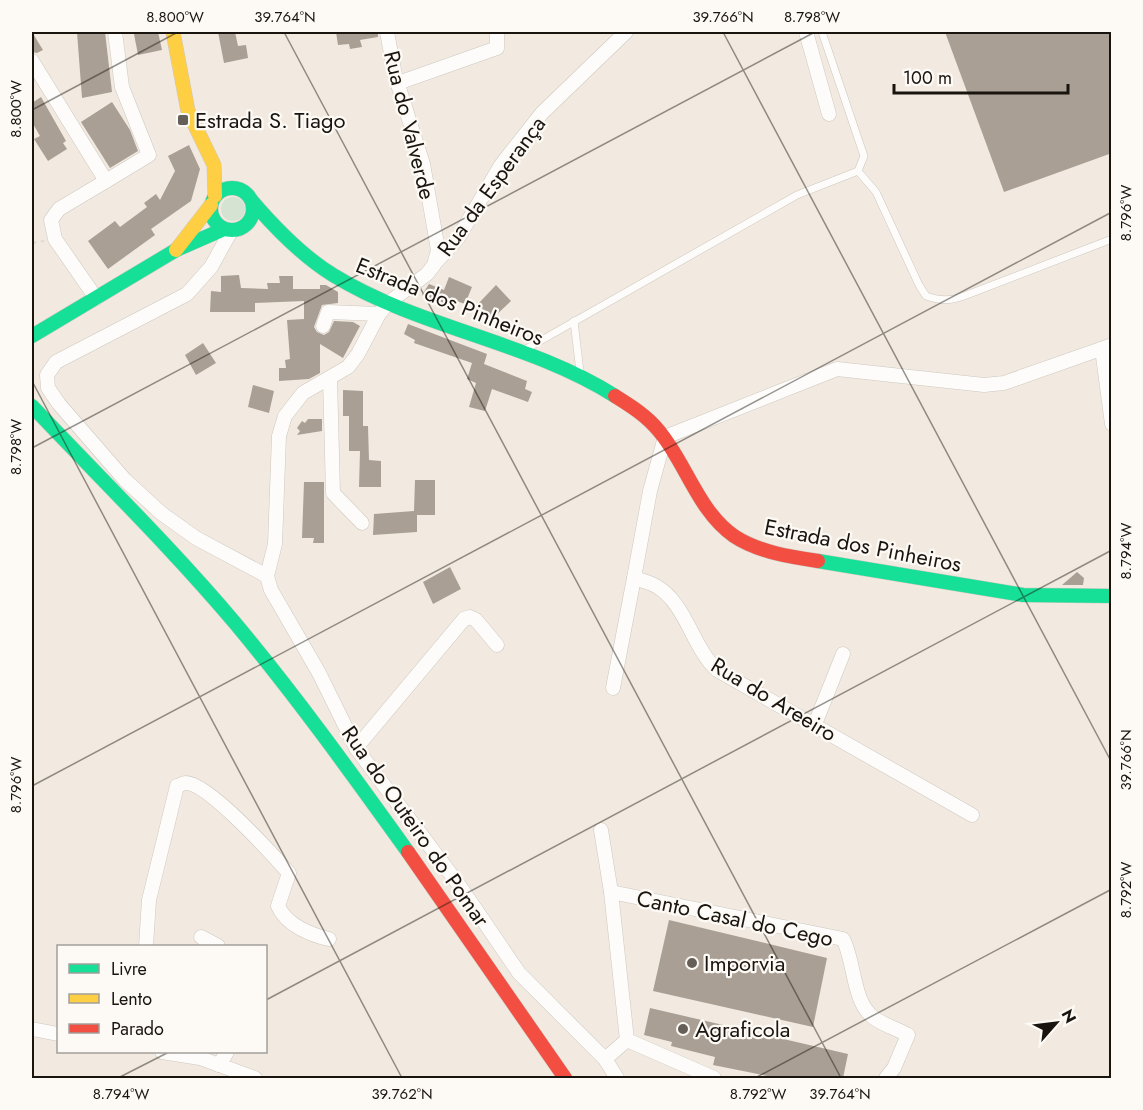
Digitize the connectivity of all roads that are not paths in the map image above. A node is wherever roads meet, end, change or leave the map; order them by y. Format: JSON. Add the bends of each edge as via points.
{"nodes":[{"id":1,"x":115,"y":32,"type":"edge"},
{"id":2,"x":173,"y":32,"type":"edge"},
{"id":3,"x":387,"y":32,"type":"edge"},
{"id":4,"x":497,"y":32,"type":"edge"},
{"id":5,"x":626,"y":32,"type":"edge"},
{"id":6,"x":806,"y":32,"type":"edge"},
{"id":7,"x":822,"y":32,"type":"edge"},
{"id":8,"x":32,"y":61,"type":"edge"},
{"id":9,"x":398,"y":83,"type":"junction"},
{"id":10,"x":190,"y":103,"type":"junction"},
{"id":11,"x":829,"y":114,"type":"dead end"},
{"id":12,"x":858,"y":171,"type":"junction"},
{"id":13,"x":106,"y":181,"type":"junction"},
{"id":14,"x":248,"y":196,"type":"junction"},
{"id":15,"x":213,"y":200,"type":"junction"},
{"id":16,"x":231,"y":230,"type":"junction"},
{"id":17,"x":281,"y":235,"type":"junction"},
{"id":18,"x":1112,"y":239,"type":"edge"},
{"id":19,"x":176,"y":250,"type":"junction"},
{"id":20,"x":434,"y":265,"type":"junction"},
{"id":21,"x":96,"y":298,"type":"junction"},
{"id":22,"x":388,"y":303,"type":"junction"},
{"id":23,"x":379,"y":314,"type":"junction"},
{"id":24,"x":574,"y":321,"type":"junction"},
{"id":25,"x":323,"y":326,"type":"dead end"},
{"id":26,"x":32,"y":336,"type":"edge"},
{"id":27,"x":1107,"y":347,"type":"edge"},
{"id":28,"x":521,"y":352,"type":"junction"},
{"id":29,"x":580,"y":377,"type":"junction"},
{"id":30,"x":325,"y":380,"type":"junction"},
{"id":31,"x":32,"y":406,"type":"edge"},
{"id":32,"x":1111,"y":419,"type":"edge"},
{"id":33,"x":32,"y":422,"type":"edge"},
{"id":34,"x":1112,"y":424,"type":"edge"},
{"id":35,"x":665,"y":437,"type":"junction"},
{"id":36,"x":362,"y":523,"type":"dead end"},
{"id":37,"x":267,"y":576,"type":"junction"},
{"id":38,"x":634,"y":578,"type":"junction"},
{"id":39,"x":1112,"y":596,"type":"edge"},
{"id":40,"x":497,"y":645,"type":"dead end"},
{"id":41,"x":843,"y":654,"type":"dead end"},
{"id":42,"x":613,"y":688,"type":"dead end"},
{"id":43,"x":815,"y":724,"type":"junction"},
{"id":44,"x":356,"y":748,"type":"junction"},
{"id":45,"x":972,"y":815,"type":"dead end"},
{"id":46,"x":601,"y":830,"type":"dead end"},
{"id":47,"x":387,"y":847,"type":"dead end"},
{"id":48,"x":414,"y":886,"type":"dead end"},
{"id":49,"x":611,"y":892,"type":"junction"},
{"id":50,"x":201,"y":937,"type":"dead end"},
{"id":51,"x":329,"y":939,"type":"dead end"},
{"id":52,"x":146,"y":945,"type":"edge"},
{"id":53,"x":216,"y":945,"type":"edge"},
{"id":54,"x":32,"y":1029,"type":"edge"},
{"id":55,"x":57,"y":1034,"type":"edge"},
{"id":56,"x":627,"y":1040,"type":"junction"},
{"id":57,"x":168,"y":1053,"type":"edge"},
{"id":58,"x":225,"y":1053,"type":"edge"},
{"id":59,"x":605,"y":1059,"type":"junction"},
{"id":60,"x":219,"y":1065,"type":"junction"},
{"id":61,"x":253,"y":1078,"type":"edge"},
{"id":62,"x":549,"y":1078,"type":"edge"},
{"id":63,"x":564,"y":1078,"type":"edge"},
{"id":64,"x":617,"y":1078,"type":"edge"},
{"id":65,"x":714,"y":1078,"type":"edge"},
{"id":66,"x":886,"y":1078,"type":"edge"}],
"edges":[{"from":1,"to":13,"type":"street","via":[[122,87],[149,155]]},
{"from":2,"to":10,"type":"main road"},
{"from":3,"to":9,"type":"street","name":"Rua do Valverde"},
{"from":4,"to":9,"type":"street","via":[[497,48]]},
{"from":5,"to":20,"type":"street","name":"Rua da Esperança","via":[[542,113],[501,165],[458,238]]},
{"from":6,"to":11,"type":"street"},
{"from":7,"to":12,"type":"lane","via":[[864,156]]},
{"from":8,"to":13,"type":"street"},
{"from":9,"to":20,"type":"street","name":"Rua do Valverde","via":[[423,164],[438,250]]},
{"from":10,"to":14,"type":"main road","name":"Estrada dos Pinheiros"},
{"from":10,"to":15,"type":"main road","via":[[188,111],[214,165]]},
{"from":12,"to":18,"type":"lane","via":[[876,192],[919,285],[926,296],[937,299],[949,301],[964,296]]},
{"from":12,"to":24,"type":"lane","via":[[797,195]]},
{"from":13,"to":21,"type":"street","via":[[59,209],[51,220],[55,239]]},
{"from":14,"to":15,"type":"main road","via":[[225,189]]},
{"from":14,"to":16,"type":"main road","via":[[254,208],[250,221]]},
{"from":14,"to":17,"type":"main road","name":"Estrada dos Pinheiros"},
{"from":15,"to":16,"type":"main road","via":[[213,219]]},
{"from":15,"to":19,"type":"main road"},
{"from":16,"to":17,"type":"main road"},
{"from":16,"to":19,"type":"main road"},
{"from":16,"to":37,"type":"street","via":[[211,267],[187,294],[56,362],[48,375],[48,388],[125,480],[161,513],[196,538]]},
{"from":17,"to":22,"type":"main road","name":"Estrada dos Pinheiros","via":[[332,274]]},
{"from":19,"to":21,"type":"main road"},
{"from":20,"to":22,"type":"street"},
{"from":21,"to":26,"type":"main road"},
{"from":22,"to":23,"type":"street"},
{"from":22,"to":28,"type":"main road","name":"Estrada dos Pinheiros"},
{"from":23,"to":25,"type":"street","via":[[328,312]]},
{"from":23,"to":30,"type":"street","via":[[348,367]]},
{"from":24,"to":28,"type":"lane"},
{"from":24,"to":29,"type":"lane"},
{"from":27,"to":32,"type":"street"},
{"from":27,"to":35,"type":"street","via":[[1004,383],[984,385],[837,369]]},
{"from":28,"to":29,"type":"main road","name":"Estrada dos Pinheiros"},
{"from":29,"to":35,"type":"main road","name":"Estrada dos Pinheiros","via":[[626,403]]},
{"from":30,"to":36,"type":"street","via":[[333,493]]},
{"from":30,"to":37,"type":"street","via":[[296,400],[281,426],[275,544]]},
{"from":31,"to":63,"type":"main road","via":[[262,656]]},
{"from":32,"to":34,"type":"street"},
{"from":33,"to":47,"type":"main road","via":[[217,621],[285,704]]},
{"from":35,"to":38,"type":"street","via":[[650,491]]},
{"from":35,"to":39,"type":"main road","name":"Estrada dos Pinheiros","via":[[716,516],[729,532],[750,544],[793,556],[1029,597]]},
{"from":37,"to":44,"type":"street","name":"Rua do Outeiro do Pomar"},
{"from":38,"to":42,"type":"street"},
{"from":38,"to":43,"type":"street","name":"Rua do Areeiro","via":[[657,586],[678,608],[704,658],[717,670]]},
{"from":40,"to":44,"type":"street","via":[[476,620],[464,619]]},
{"from":41,"to":43,"type":"street"},
{"from":43,"to":45,"type":"street","name":"Rua do Areeiro"},
{"from":44,"to":59,"type":"street","name":"Rua do Outeiro do Pomar","via":[[459,885],[519,973]]},
{"from":46,"to":49,"type":"street"},
{"from":48,"to":62,"type":"main road"},
{"from":49,"to":56,"type":"street"},
{"from":49,"to":66,"type":"street","name":"Canto Casal do Cego","via":[[843,939],[851,954],[855,986],[872,1017],[908,1035]]},
{"from":50,"to":53,"type":"street"},
{"from":51,"to":52,"type":"street","via":[[302,930],[281,913],[278,906],[289,873],[264,844],[214,799],[198,786],[186,783],[177,786],[149,900]]},
{"from":54,"to":55,"type":"street"},
{"from":56,"to":59,"type":"street"},
{"from":56,"to":65,"type":"street"},
{"from":57,"to":60,"type":"street"},
{"from":58,"to":60,"type":"street"},
{"from":59,"to":64,"type":"street","name":"Rua do Outeiro do Pomar"},
{"from":60,"to":61,"type":"street"}]}
